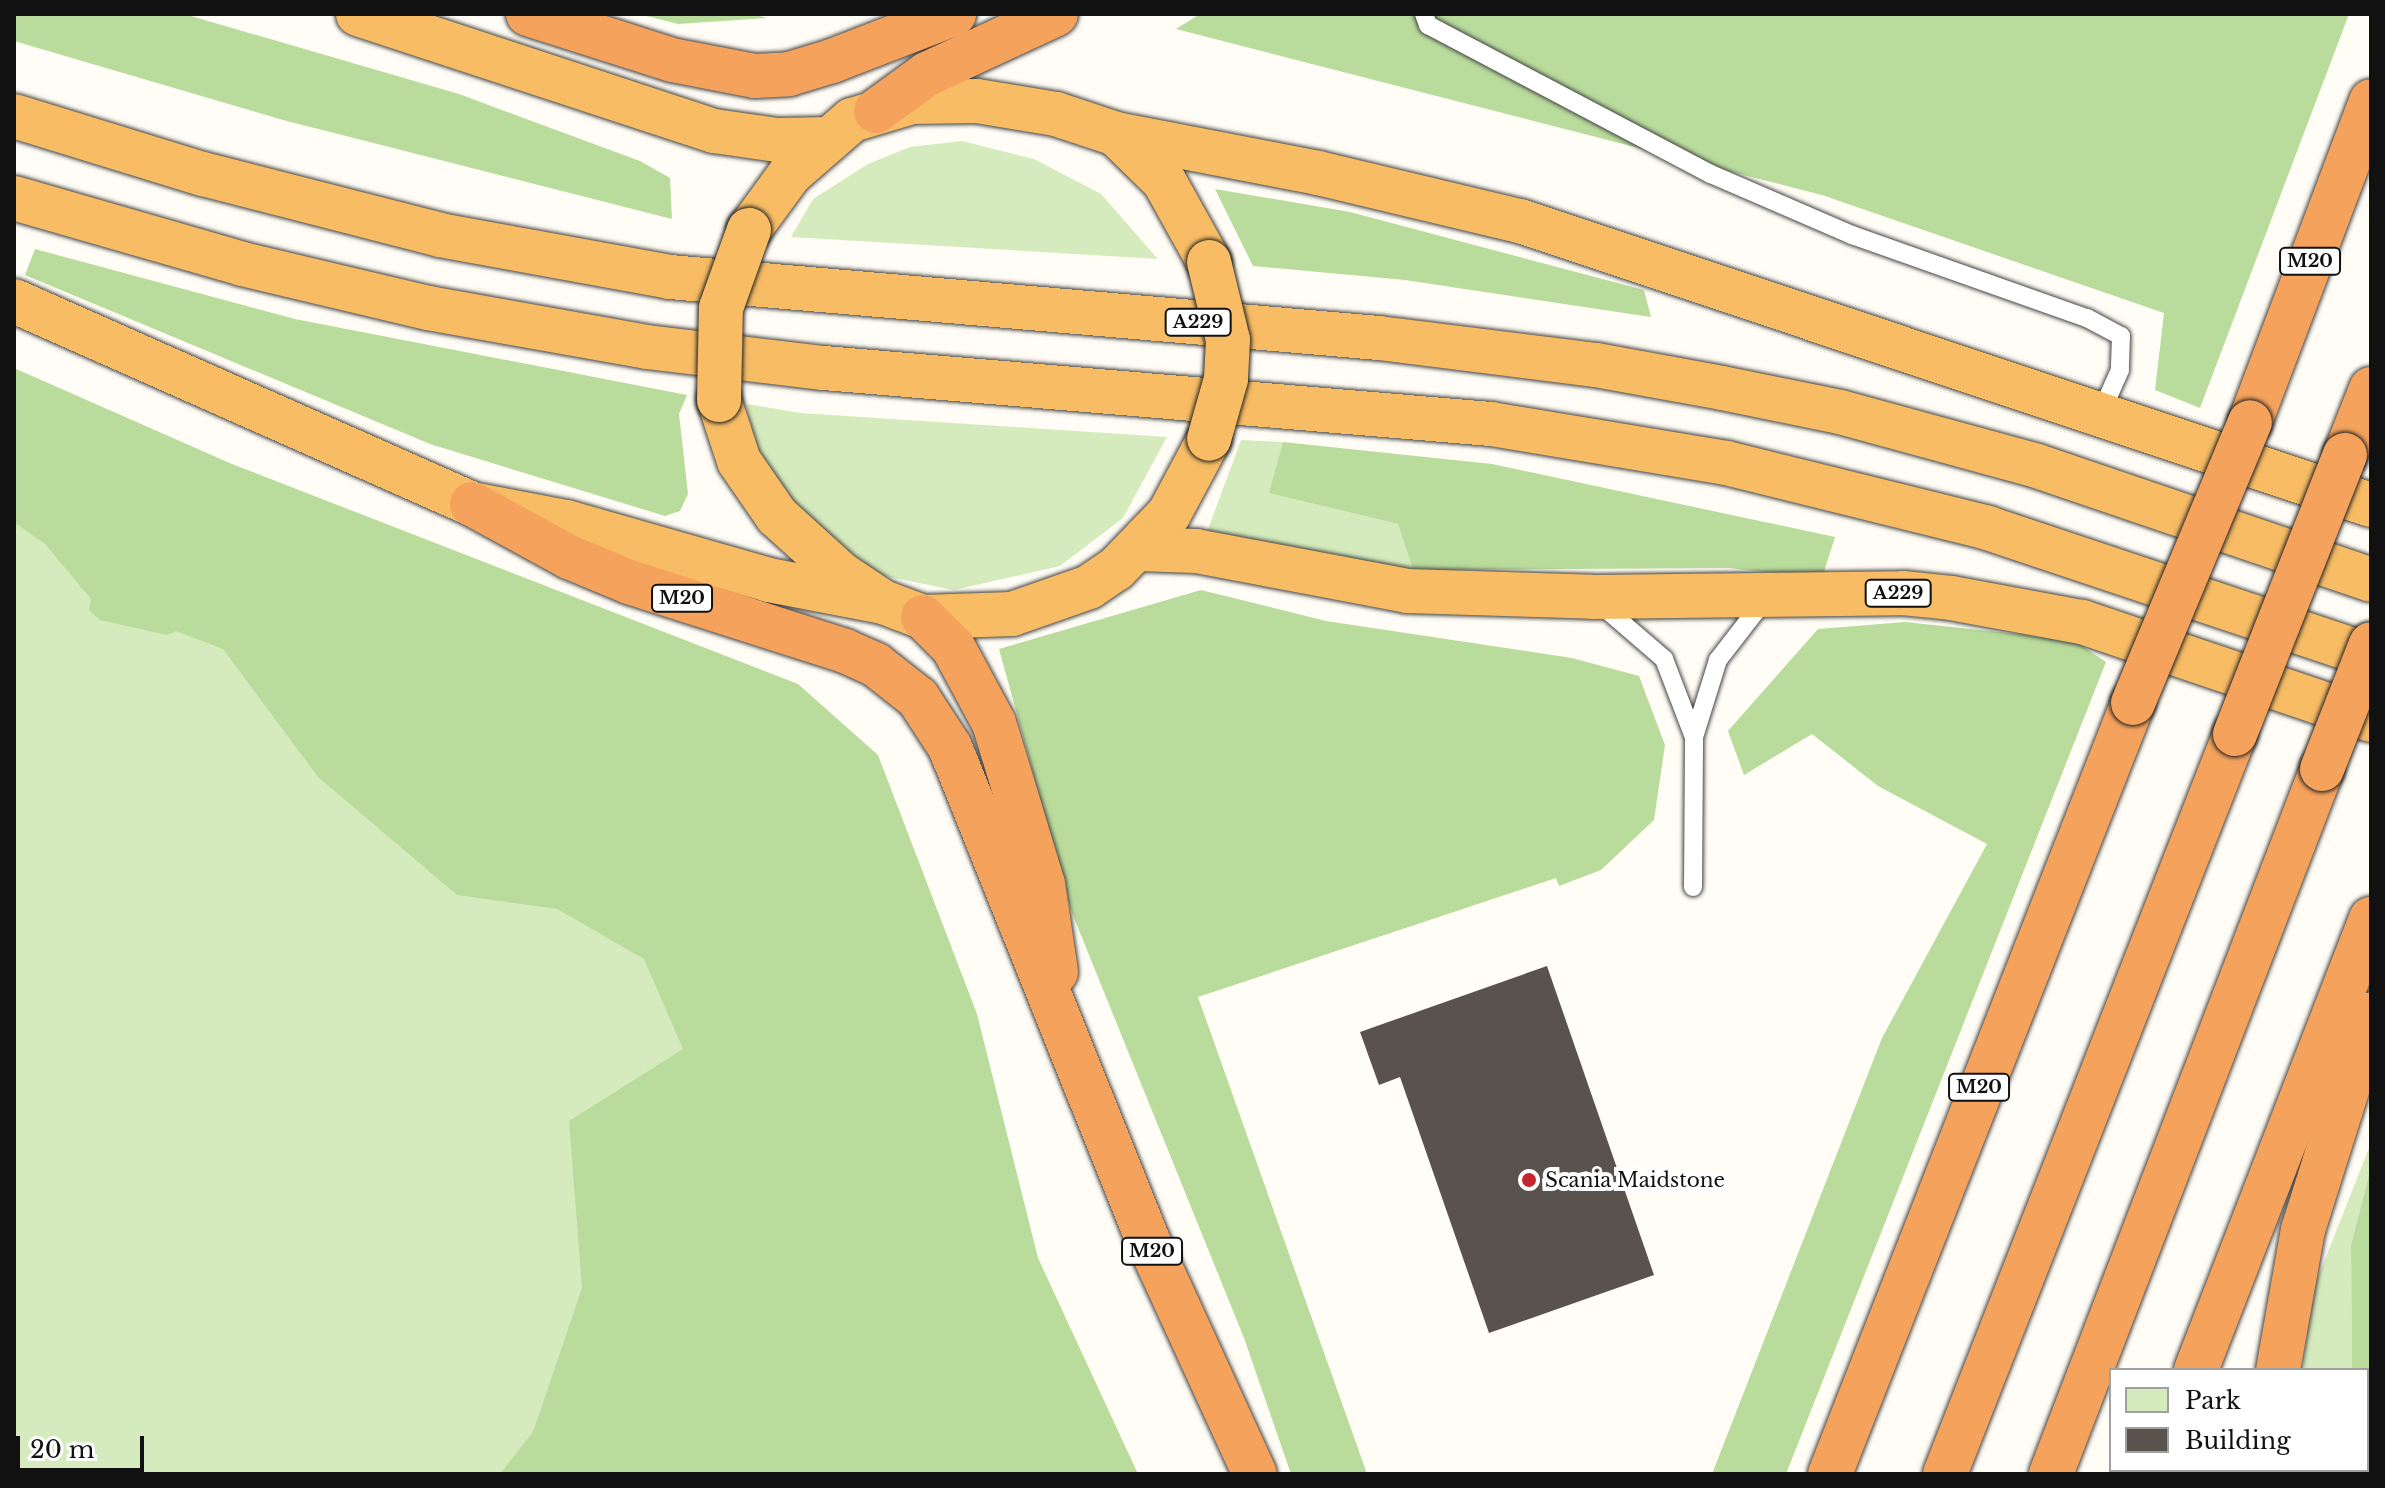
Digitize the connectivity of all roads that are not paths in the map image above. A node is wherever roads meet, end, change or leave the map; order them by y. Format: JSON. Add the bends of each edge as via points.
{"nodes":[{"id":1,"x":358,"y":14,"type":"edge"},
{"id":2,"x":528,"y":14,"type":"edge"},
{"id":3,"x":954,"y":14,"type":"edge"},
{"id":4,"x":1056,"y":14,"type":"edge"},
{"id":5,"x":1424,"y":14,"type":"edge"},
{"id":6,"x":2371,"y":101,"type":"edge"},
{"id":7,"x":876,"y":111,"type":"junction"},
{"id":8,"x":14,"y":116,"type":"edge"},
{"id":9,"x":1116,"y":134,"type":"junction"},
{"id":10,"x":830,"y":139,"type":"junction"},
{"id":11,"x":14,"y":198,"type":"edge"},
{"id":12,"x":14,"y":301,"type":"edge"},
{"id":13,"x":2371,"y":389,"type":"edge"},
{"id":14,"x":2100,"y":415,"type":"junction"},
{"id":15,"x":472,"y":504,"type":"junction"},
{"id":16,"x":2371,"y":505,"type":"edge"},
{"id":17,"x":1139,"y":549,"type":"junction"},
{"id":18,"x":2371,"y":580,"type":"edge"},
{"id":19,"x":1770,"y":593,"type":"junction"},
{"id":20,"x":1593,"y":597,"type":"junction"},
{"id":21,"x":883,"y":602,"type":"junction"},
{"id":22,"x":923,"y":617,"type":"junction"},
{"id":23,"x":2371,"y":644,"type":"edge"},
{"id":24,"x":2371,"y":656,"type":"edge"},
{"id":25,"x":2371,"y":720,"type":"edge"},
{"id":26,"x":1694,"y":737,"type":"junction"},
{"id":27,"x":1693,"y":887,"type":"dead end"},
{"id":28,"x":2371,"y":919,"type":"edge"},
{"id":29,"x":2371,"y":1014,"type":"edge"},
{"id":30,"x":1064,"y":1022,"type":"junction"},
{"id":31,"x":2197,"y":1368,"type":"edge"},
{"id":32,"x":2278,"y":1368,"type":"edge"},
{"id":33,"x":1255,"y":1474,"type":"edge"},
{"id":34,"x":1830,"y":1474,"type":"edge"},
{"id":35,"x":1945,"y":1474,"type":"edge"},
{"id":36,"x":2051,"y":1474,"type":"edge"}],
"edges":[{"from":1,"to":10,"type":"highway","via":[[714,131],[777,140]]},
{"from":2,"to":3,"type":"highway","via":[[672,60],[755,76],[789,74],[832,61]]},
{"from":4,"to":7,"type":"highway","via":[[927,74]]},
{"from":5,"to":14,"type":"lane","via":[[1428,25],[1711,174],[1852,235],[2087,318],[2121,336],[2120,370]]},
{"from":6,"to":34,"type":"highway","number":"M20","bridge":true,"via":[[2250,422],[2133,703]]},
{"from":7,"to":9,"type":"highway","via":[[912,102],[977,101],[1056,114]]},
{"from":7,"to":10,"type":"highway","via":[[852,120]]},
{"from":8,"to":18,"type":"highway","number":"A229","via":[[203,174],[440,235],[670,277],[1379,338],[1596,365],[1737,391],[1840,412],[2037,466]]},
{"from":9,"to":14,"type":"highway","via":[[1303,169],[1520,221]]},
{"from":9,"to":17,"type":"highway","bridge":true,"via":[[1164,181],[1209,262],[1228,340],[1226,379],[1209,439],[1169,514]]},
{"from":10,"to":21,"type":"highway","bridge":true,"via":[[790,174],[749,230],[721,308],[719,400],[739,461],[777,516],[810,550]]},
{"from":11,"to":24,"type":"highway","via":[[242,264],[428,308],[647,347],[824,368],[1491,424],[1680,454],[1988,528]]},
{"from":12,"to":15,"type":"highway"},
{"from":13,"to":35,"type":"highway","bridge":true},
{"from":14,"to":16,"type":"highway"},
{"from":15,"to":21,"type":"highway","via":[[566,522],[769,580]]},
{"from":15,"to":30,"type":"highway","number":"M20","via":[[569,557],[629,582],[845,651],[876,665],[918,698],[950,747],[1006,898]]},
{"from":17,"to":20,"type":"highway","number":"A229","via":[[1208,553],[1407,591]]},
{"from":17,"to":22,"type":"highway","via":[[1089,587],[1049,604],[985,617]]},
{"from":19,"to":20,"type":"highway","number":"A229"},
{"from":19,"to":25,"type":"highway","number":"A229","via":[[1903,593],[2082,622]]},
{"from":19,"to":26,"type":"lane","via":[[1718,660]]},
{"from":20,"to":26,"type":"lane","via":[[1664,659]]},
{"from":21,"to":22,"type":"highway"},
{"from":22,"to":30,"type":"highway","number":"M20","via":[[953,647],[994,723],[1043,884]]},
{"from":23,"to":36,"type":"highway","bridge":true},
{"from":26,"to":27,"type":"lane"},
{"from":28,"to":31,"type":"highway"},
{"from":29,"to":32,"type":"highway","via":[[2303,1230]]},
{"from":30,"to":33,"type":"highway","number":"M20","via":[[1149,1243]]}]}
